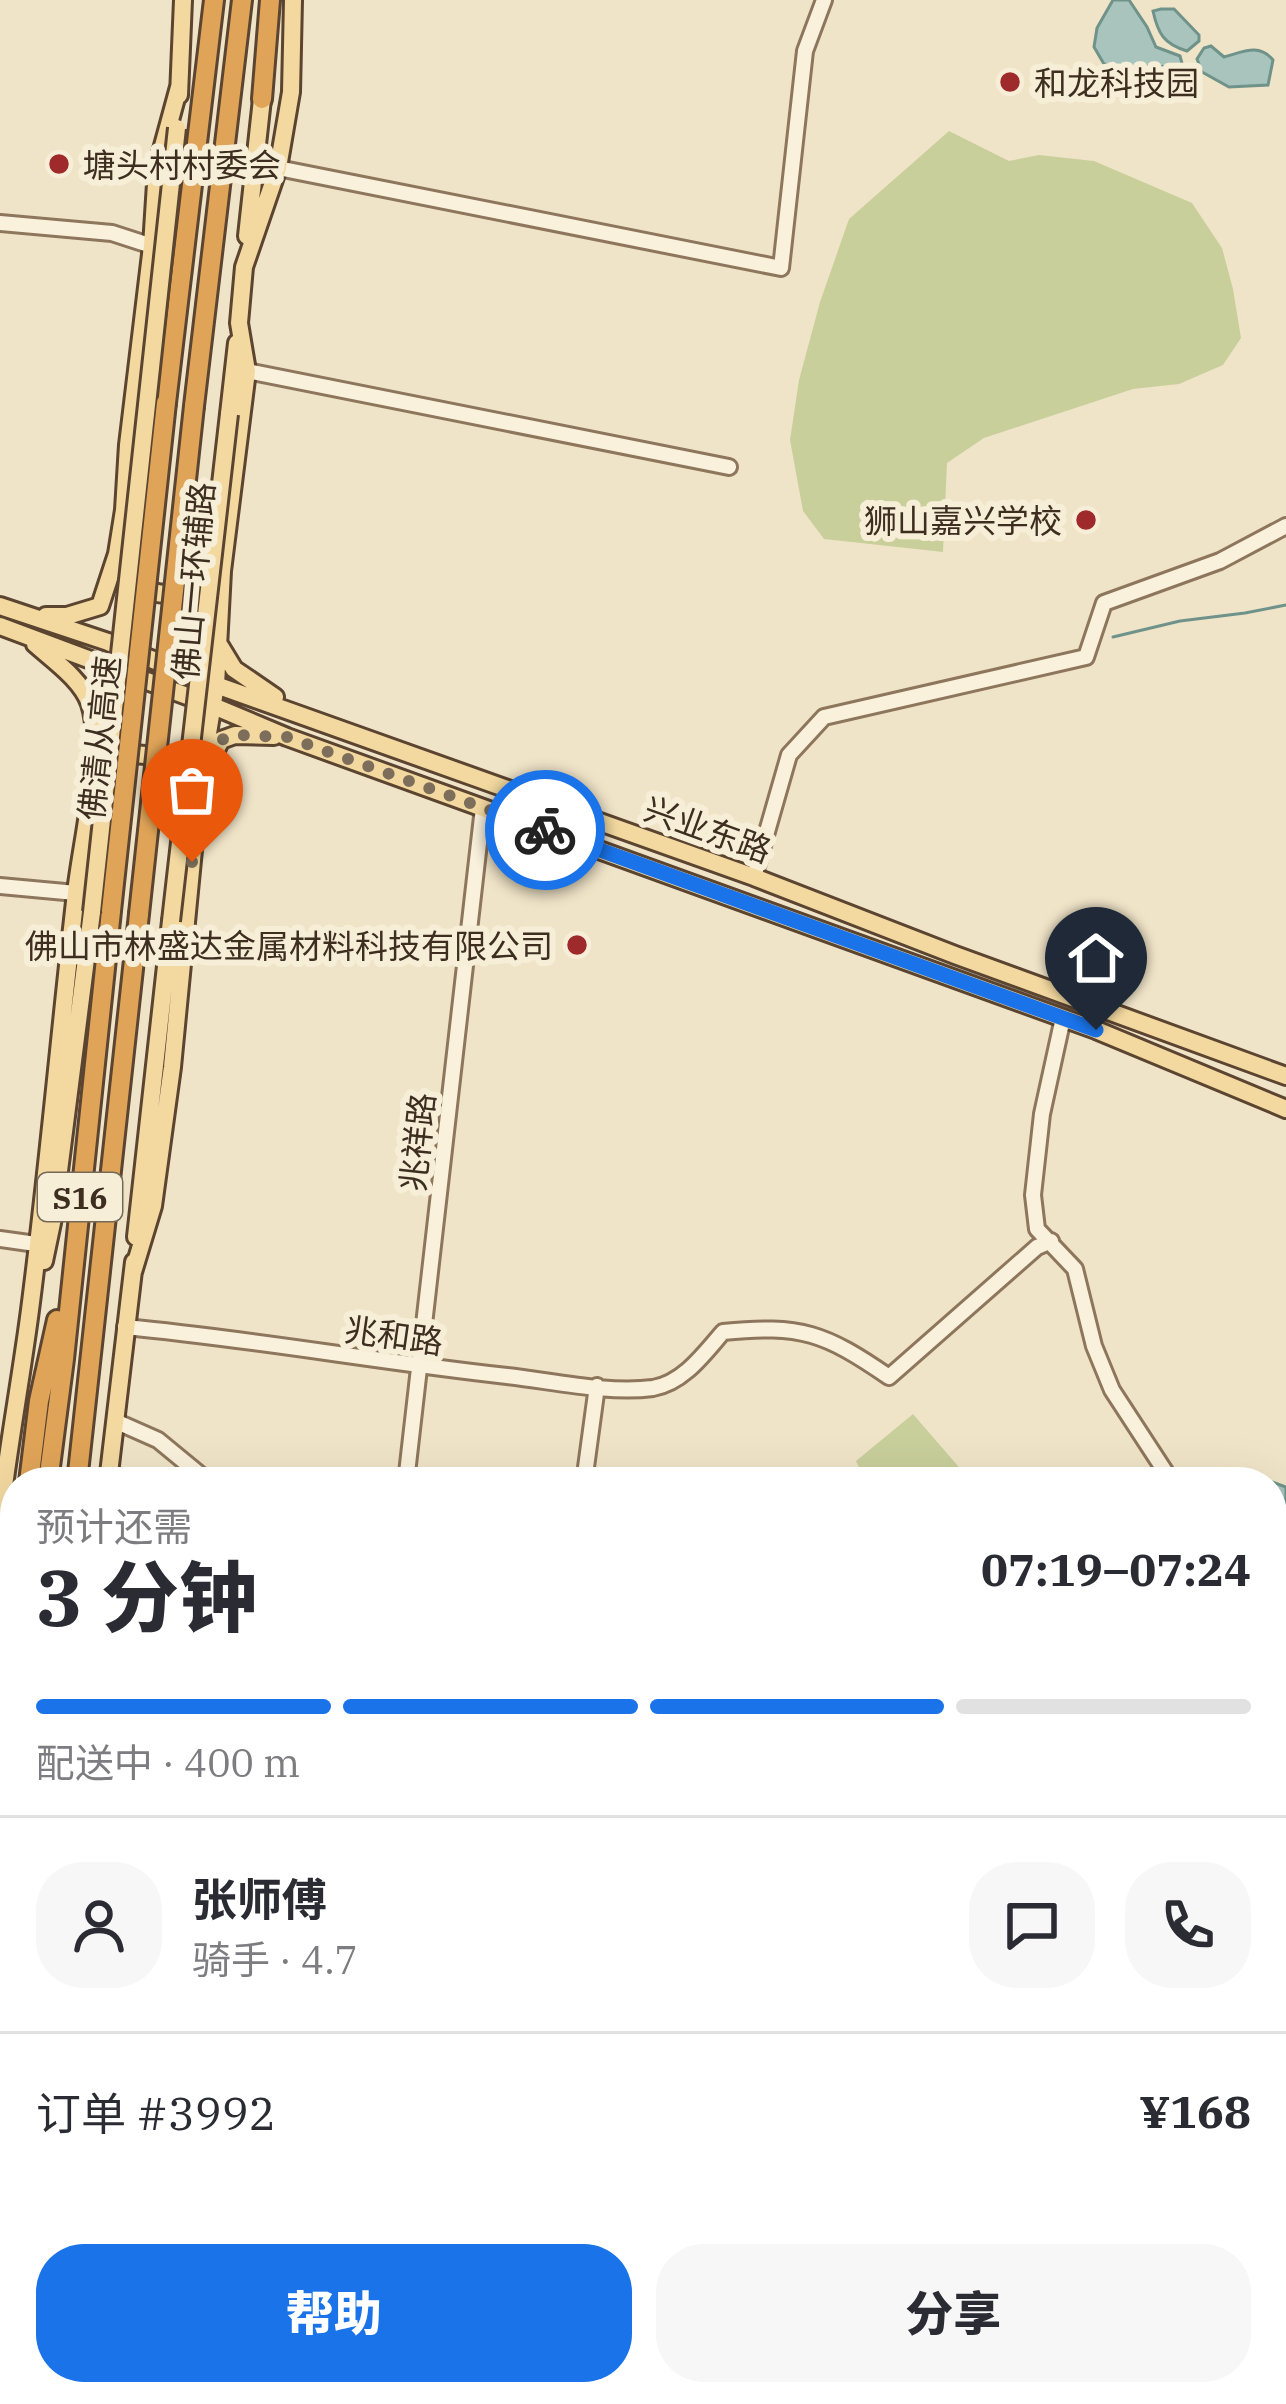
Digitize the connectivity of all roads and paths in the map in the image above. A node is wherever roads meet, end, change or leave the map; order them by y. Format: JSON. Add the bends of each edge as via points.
{"nodes":[{"id":1,"x":167,"y":0,"type":"edge"},
{"id":2,"x":183,"y":0,"type":"edge"},
{"id":3,"x":214,"y":0,"type":"edge"},
{"id":4,"x":242,"y":0,"type":"edge"},
{"id":5,"x":270,"y":0,"type":"edge"},
{"id":6,"x":293,"y":0,"type":"edge"},
{"id":7,"x":824,"y":0,"type":"edge"},
{"id":8,"x":182,"y":21,"type":"junction"},
{"id":9,"x":179,"y":87,"type":"junction"},
{"id":10,"x":262,"y":99,"type":"joint"},
{"id":11,"x":278,"y":168,"type":"junction"},
{"id":12,"x":0,"y":223,"type":"edge"},
{"id":13,"x":152,"y":246,"type":"junction"},
{"id":14,"x":244,"y":266,"type":"junction"},
{"id":15,"x":239,"y":323,"type":"junction"},
{"id":16,"x":247,"y":371,"type":"junction"},
{"id":17,"x":729,"y":467,"type":"dead end"},
{"id":18,"x":1286,"y":526,"type":"edge"},
{"id":19,"x":117,"y":554,"type":"junction"},
{"id":20,"x":222,"y":572,"type":"junction"},
{"id":21,"x":0,"y":606,"type":"edge"},
{"id":22,"x":27,"y":616,"type":"junction"},
{"id":23,"x":0,"y":626,"type":"edge"},
{"id":24,"x":26,"y":635,"type":"junction"},
{"id":25,"x":220,"y":646,"type":"junction"},
{"id":26,"x":217,"y":685,"type":"junction"},
{"id":27,"x":211,"y":705,"type":"junction"},
{"id":28,"x":308,"y":717,"type":"junction"},
{"id":29,"x":287,"y":737,"type":"junction"},
{"id":30,"x":93,"y":768,"type":"junction"},
{"id":31,"x":199,"y":788,"type":"junction"},
{"id":32,"x":483,"y":808,"type":"junction"},
{"id":33,"x":754,"y":877,"type":"junction"},
{"id":34,"x":0,"y":886,"type":"edge"},
{"id":35,"x":76,"y":892,"type":"junction"},
{"id":36,"x":101,"y":911,"type":"junction"},
{"id":37,"x":1063,"y":1018,"type":"junction"},
{"id":38,"x":1096,"y":1030,"type":"junction"},
{"id":39,"x":1286,"y":1076,"type":"edge"},
{"id":40,"x":1286,"y":1099,"type":"edge"},
{"id":41,"x":1286,"y":1109,"type":"edge"},
{"id":42,"x":76,"y":1233,"type":"junction"},
{"id":43,"x":0,"y":1239,"type":"edge"},
{"id":44,"x":1051,"y":1241,"type":"junction"},
{"id":45,"x":36,"y":1244,"type":"junction"},
{"id":46,"x":133,"y":1272,"type":"junction"},
{"id":47,"x":30,"y":1308,"type":"junction"},
{"id":48,"x":125,"y":1327,"type":"junction"},
{"id":49,"x":419,"y":1366,"type":"junction"},
{"id":50,"x":597,"y":1386,"type":"junction"},
{"id":51,"x":115,"y":1421,"type":"junction"},
{"id":52,"x":7,"y":1467,"type":"edge"},
{"id":53,"x":31,"y":1467,"type":"edge"},
{"id":54,"x":50,"y":1467,"type":"edge"},
{"id":55,"x":79,"y":1467,"type":"edge"},
{"id":56,"x":110,"y":1467,"type":"edge"},
{"id":57,"x":191,"y":1467,"type":"edge"},
{"id":58,"x":408,"y":1467,"type":"edge"},
{"id":59,"x":586,"y":1467,"type":"edge"},
{"id":60,"x":1162,"y":1467,"type":"edge"}],
"edges":[{"from":1,"to":8,"type":"main road"},
{"from":2,"to":8,"type":"main road"},
{"from":3,"to":36,"type":"highway","name":"佛清从高速","number":"S16","bridge":true},
{"from":4,"to":55,"type":"highway","name":"佛清从高速","number":"S16","bridge":true},
{"from":5,"to":10,"type":"highway"},
{"from":6,"to":11,"type":"main road","name":"佛山一环辅路","via":[[291,92]]},
{"from":7,"to":11,"type":"street","via":[[805,51],[781,268]]},
{"from":8,"to":9,"type":"main road"},
{"from":9,"to":13,"type":"main road","via":[[157,168]]},
{"from":9,"to":36,"type":"main road","bridge":true},
{"from":10,"to":14,"type":"main road"},
{"from":11,"to":14,"type":"main road","name":"佛山一环辅路"},
{"from":12,"to":13,"type":"street","via":[[112,233]]},
{"from":13,"to":19,"type":"main road"},
{"from":14,"to":15,"type":"main road","name":"佛山一环辅路"},
{"from":15,"to":16,"type":"main road","name":"佛山一环辅路"},
{"from":15,"to":46,"type":"main road","name":"佛山一环辅路","bridge":true},
{"from":16,"to":17,"type":"street"},
{"from":16,"to":20,"type":"main road","name":"佛山一环辅路"},
{"from":18,"to":33,"type":"street","via":[[1220,561],[1104,603],[1087,657],[824,717],[790,754]]},
{"from":19,"to":20,"type":"main road","via":[[132,580],[153,591],[189,591]]},
{"from":19,"to":22,"type":"main road","via":[[100,606]]},
{"from":20,"to":25,"type":"main road","name":"佛山一环辅路"},
{"from":21,"to":22,"type":"main road","name":"兴业东路"},
{"from":22,"to":26,"type":"main road","name":"兴业东路"},
{"from":23,"to":24,"type":"main road","name":"兴业东路"},
{"from":24,"to":27,"type":"main road","name":"兴业东路"},
{"from":24,"to":30,"type":"main road","via":[[90,702]]},
{"from":25,"to":26,"type":"main road","name":"佛山一环辅路"},
{"from":25,"to":28,"type":"main road","via":[[248,681]]},
{"from":26,"to":27,"type":"main road","name":"佛山一环辅路"},
{"from":26,"to":28,"type":"main road","name":"兴业东路"},
{"from":27,"to":29,"type":"main road","name":"兴业东路"},
{"from":27,"to":31,"type":"main road","name":"佛山一环辅路"},
{"from":28,"to":33,"type":"main road","name":"兴业东路"},
{"from":29,"to":31,"type":"main road","via":[[221,740]]},
{"from":29,"to":32,"type":"main road","name":"兴业东路"},
{"from":30,"to":31,"type":"main road","via":[[115,754],[168,757]]},
{"from":30,"to":35,"type":"main road"},
{"from":31,"to":46,"type":"main road","name":"佛山一环辅路","via":[[172,1067],[153,1206]]},
{"from":32,"to":37,"type":"main road","name":"兴业东路"},
{"from":32,"to":49,"type":"street","name":"兆祥路"},
{"from":33,"to":39,"type":"main road","name":"兴业东路"},
{"from":34,"to":35,"type":"street"},
{"from":35,"to":45,"type":"main road"},
{"from":36,"to":42,"type":"highway","name":"佛清从高速","number":"S16"},
{"from":36,"to":47,"type":"main road","via":[[53,1218]]},
{"from":37,"to":38,"type":"main road","name":"兴业东路"},
{"from":37,"to":44,"type":"street","via":[[1033,1195],[1037,1229]]},
{"from":38,"to":40,"type":"main road"},
{"from":38,"to":41,"type":"main road","name":"兴业东路"},
{"from":42,"to":53,"type":"highway"},
{"from":42,"to":54,"type":"highway","name":"佛清从高速","number":"S16"},
{"from":43,"to":45,"type":"street"},
{"from":44,"to":50,"type":"street","name":"兆和路","via":[[889,1377],[818,1335],[767,1328],[723,1332],[692,1368],[657,1388]]},
{"from":44,"to":60,"type":"street","via":[[1075,1269],[1112,1390]]},
{"from":45,"to":47,"type":"main road"},
{"from":46,"to":48,"type":"main road","name":"佛山一环辅路"},
{"from":47,"to":52,"type":"main road"},
{"from":48,"to":49,"type":"street","name":"兆和路"},
{"from":48,"to":51,"type":"main road","name":"佛山一环辅路"},
{"from":49,"to":50,"type":"street","name":"兆和路"},
{"from":49,"to":58,"type":"street","name":"兆祥路"},
{"from":50,"to":59,"type":"street"},
{"from":51,"to":56,"type":"main road","name":"佛山一环辅路"},
{"from":51,"to":57,"type":"street","via":[[158,1440]]}]}
